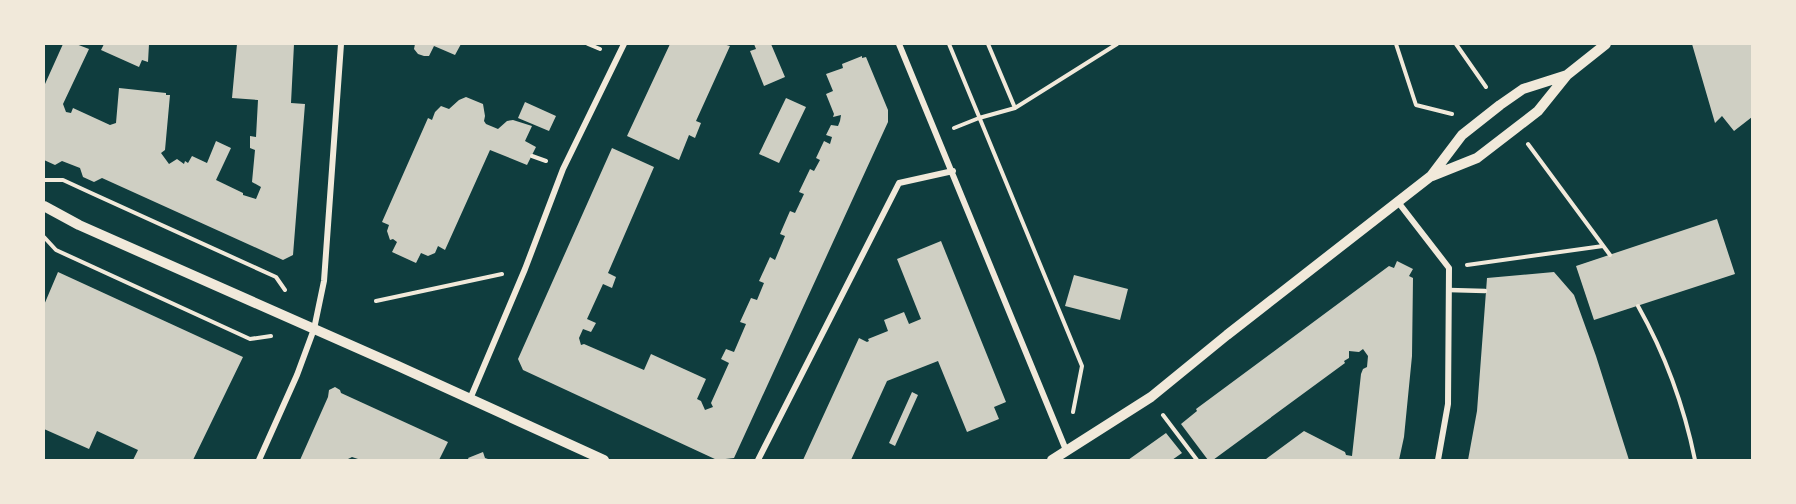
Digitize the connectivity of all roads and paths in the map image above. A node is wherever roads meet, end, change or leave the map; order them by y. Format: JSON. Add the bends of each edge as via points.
{"nodes":[{"id":1,"x":341,"y":44,"type":"edge"},
{"id":2,"x":624,"y":44,"type":"edge"},
{"id":3,"x":899,"y":44,"type":"edge"},
{"id":4,"x":949,"y":44,"type":"edge"},
{"id":5,"x":988,"y":44,"type":"edge"},
{"id":6,"x":1117,"y":44,"type":"edge"},
{"id":7,"x":1396,"y":44,"type":"edge"},
{"id":8,"x":1456,"y":44,"type":"edge"},
{"id":9,"x":1606,"y":44,"type":"edge"},
{"id":10,"x":1567,"y":75,"type":"junction"},
{"id":11,"x":1500,"y":105,"type":"junction"},
{"id":12,"x":1015,"y":108,"type":"junction"},
{"id":13,"x":978,"y":118,"type":"junction"},
{"id":14,"x":1480,"y":121,"type":"junction"},
{"id":15,"x":938,"y":135,"type":"junction"},
{"id":16,"x":1536,"y":158,"type":"dead end"},
{"id":17,"x":953,"y":171,"type":"junction"},
{"id":18,"x":1431,"y":176,"type":"junction"},
{"id":19,"x":44,"y":180,"type":"edge"},
{"id":20,"x":89,"y":192,"type":"junction"},
{"id":21,"x":1398,"y":202,"type":"junction"},
{"id":22,"x":85,"y":203,"type":"dead end"},
{"id":23,"x":44,"y":206,"type":"edge"},
{"id":24,"x":44,"y":237,"type":"edge"},
{"id":25,"x":1603,"y":246,"type":"junction"},
{"id":26,"x":1610,"y":255,"type":"dead end"},
{"id":27,"x":525,"y":268,"type":"junction"},
{"id":28,"x":1449,"y":268,"type":"junction"},
{"id":29,"x":1449,"y":290,"type":"junction"},
{"id":30,"x":1485,"y":291,"type":"dead end"},
{"id":31,"x":289,"y":295,"type":"dead end"},
{"id":32,"x":376,"y":302,"type":"dead end"},
{"id":33,"x":1638,"y":306,"type":"dead end"},
{"id":34,"x":314,"y":329,"type":"junction"},
{"id":35,"x":1151,"y":397,"type":"junction"},
{"id":36,"x":470,"y":399,"type":"junction"},
{"id":37,"x":1066,"y":450,"type":"junction"},
{"id":38,"x":259,"y":460,"type":"edge"},
{"id":39,"x":604,"y":460,"type":"edge"},
{"id":40,"x":758,"y":460,"type":"edge"},
{"id":41,"x":1053,"y":460,"type":"edge"},
{"id":42,"x":1197,"y":460,"type":"edge"},
{"id":43,"x":1438,"y":460,"type":"edge"},
{"id":44,"x":1695,"y":460,"type":"edge"}],
"edges":[{"from":1,"to":34,"type":"street","via":[[324,280]]},
{"from":2,"to":27,"type":"street","via":[[563,169]]},
{"from":3,"to":15,"type":"street"},
{"from":4,"to":13,"type":"path"},
{"from":5,"to":12,"type":"path"},
{"from":6,"to":12,"type":"path"},
{"from":7,"to":14,"type":"path","via":[[1416,105]]},
{"from":8,"to":11,"type":"path"},
{"from":9,"to":10,"type":"street"},
{"from":10,"to":11,"type":"street","via":[[1522,89]]},
{"from":10,"to":18,"type":"street","via":[[1538,111],[1477,158]]},
{"from":11,"to":14,"type":"street"},
{"from":12,"to":13,"type":"path"},
{"from":13,"to":15,"type":"path"},
{"from":13,"to":37,"type":"path","via":[[1082,366]]},
{"from":14,"to":18,"type":"street","via":[[1462,135]]},
{"from":15,"to":17,"type":"street"},
{"from":16,"to":25,"type":"path"},
{"from":17,"to":37,"type":"street"},
{"from":17,"to":40,"type":"street","via":[[899,183]]},
{"from":18,"to":21,"type":"street"},
{"from":19,"to":20,"type":"path","via":[[63,180]]},
{"from":20,"to":22,"type":"path"},
{"from":20,"to":31,"type":"path","via":[[276,277]]},
{"from":21,"to":28,"type":"street"},
{"from":21,"to":35,"type":"street"},
{"from":23,"to":34,"type":"street"},
{"from":24,"to":34,"type":"path","via":[[56,250],[250,339]]},
{"from":25,"to":26,"type":"path"},
{"from":25,"to":28,"type":"path"},
{"from":27,"to":32,"type":"path"},
{"from":27,"to":36,"type":"street"},
{"from":28,"to":29,"type":"street"},
{"from":29,"to":30,"type":"lane"},
{"from":29,"to":43,"type":"street","via":[[1448,404]]},
{"from":33,"to":44,"type":"path","via":[[1664,359]]},
{"from":34,"to":36,"type":"street"},
{"from":34,"to":38,"type":"street"},
{"from":35,"to":37,"type":"street"},
{"from":35,"to":42,"type":"path"},
{"from":36,"to":39,"type":"street"},
{"from":37,"to":41,"type":"street"}]}
